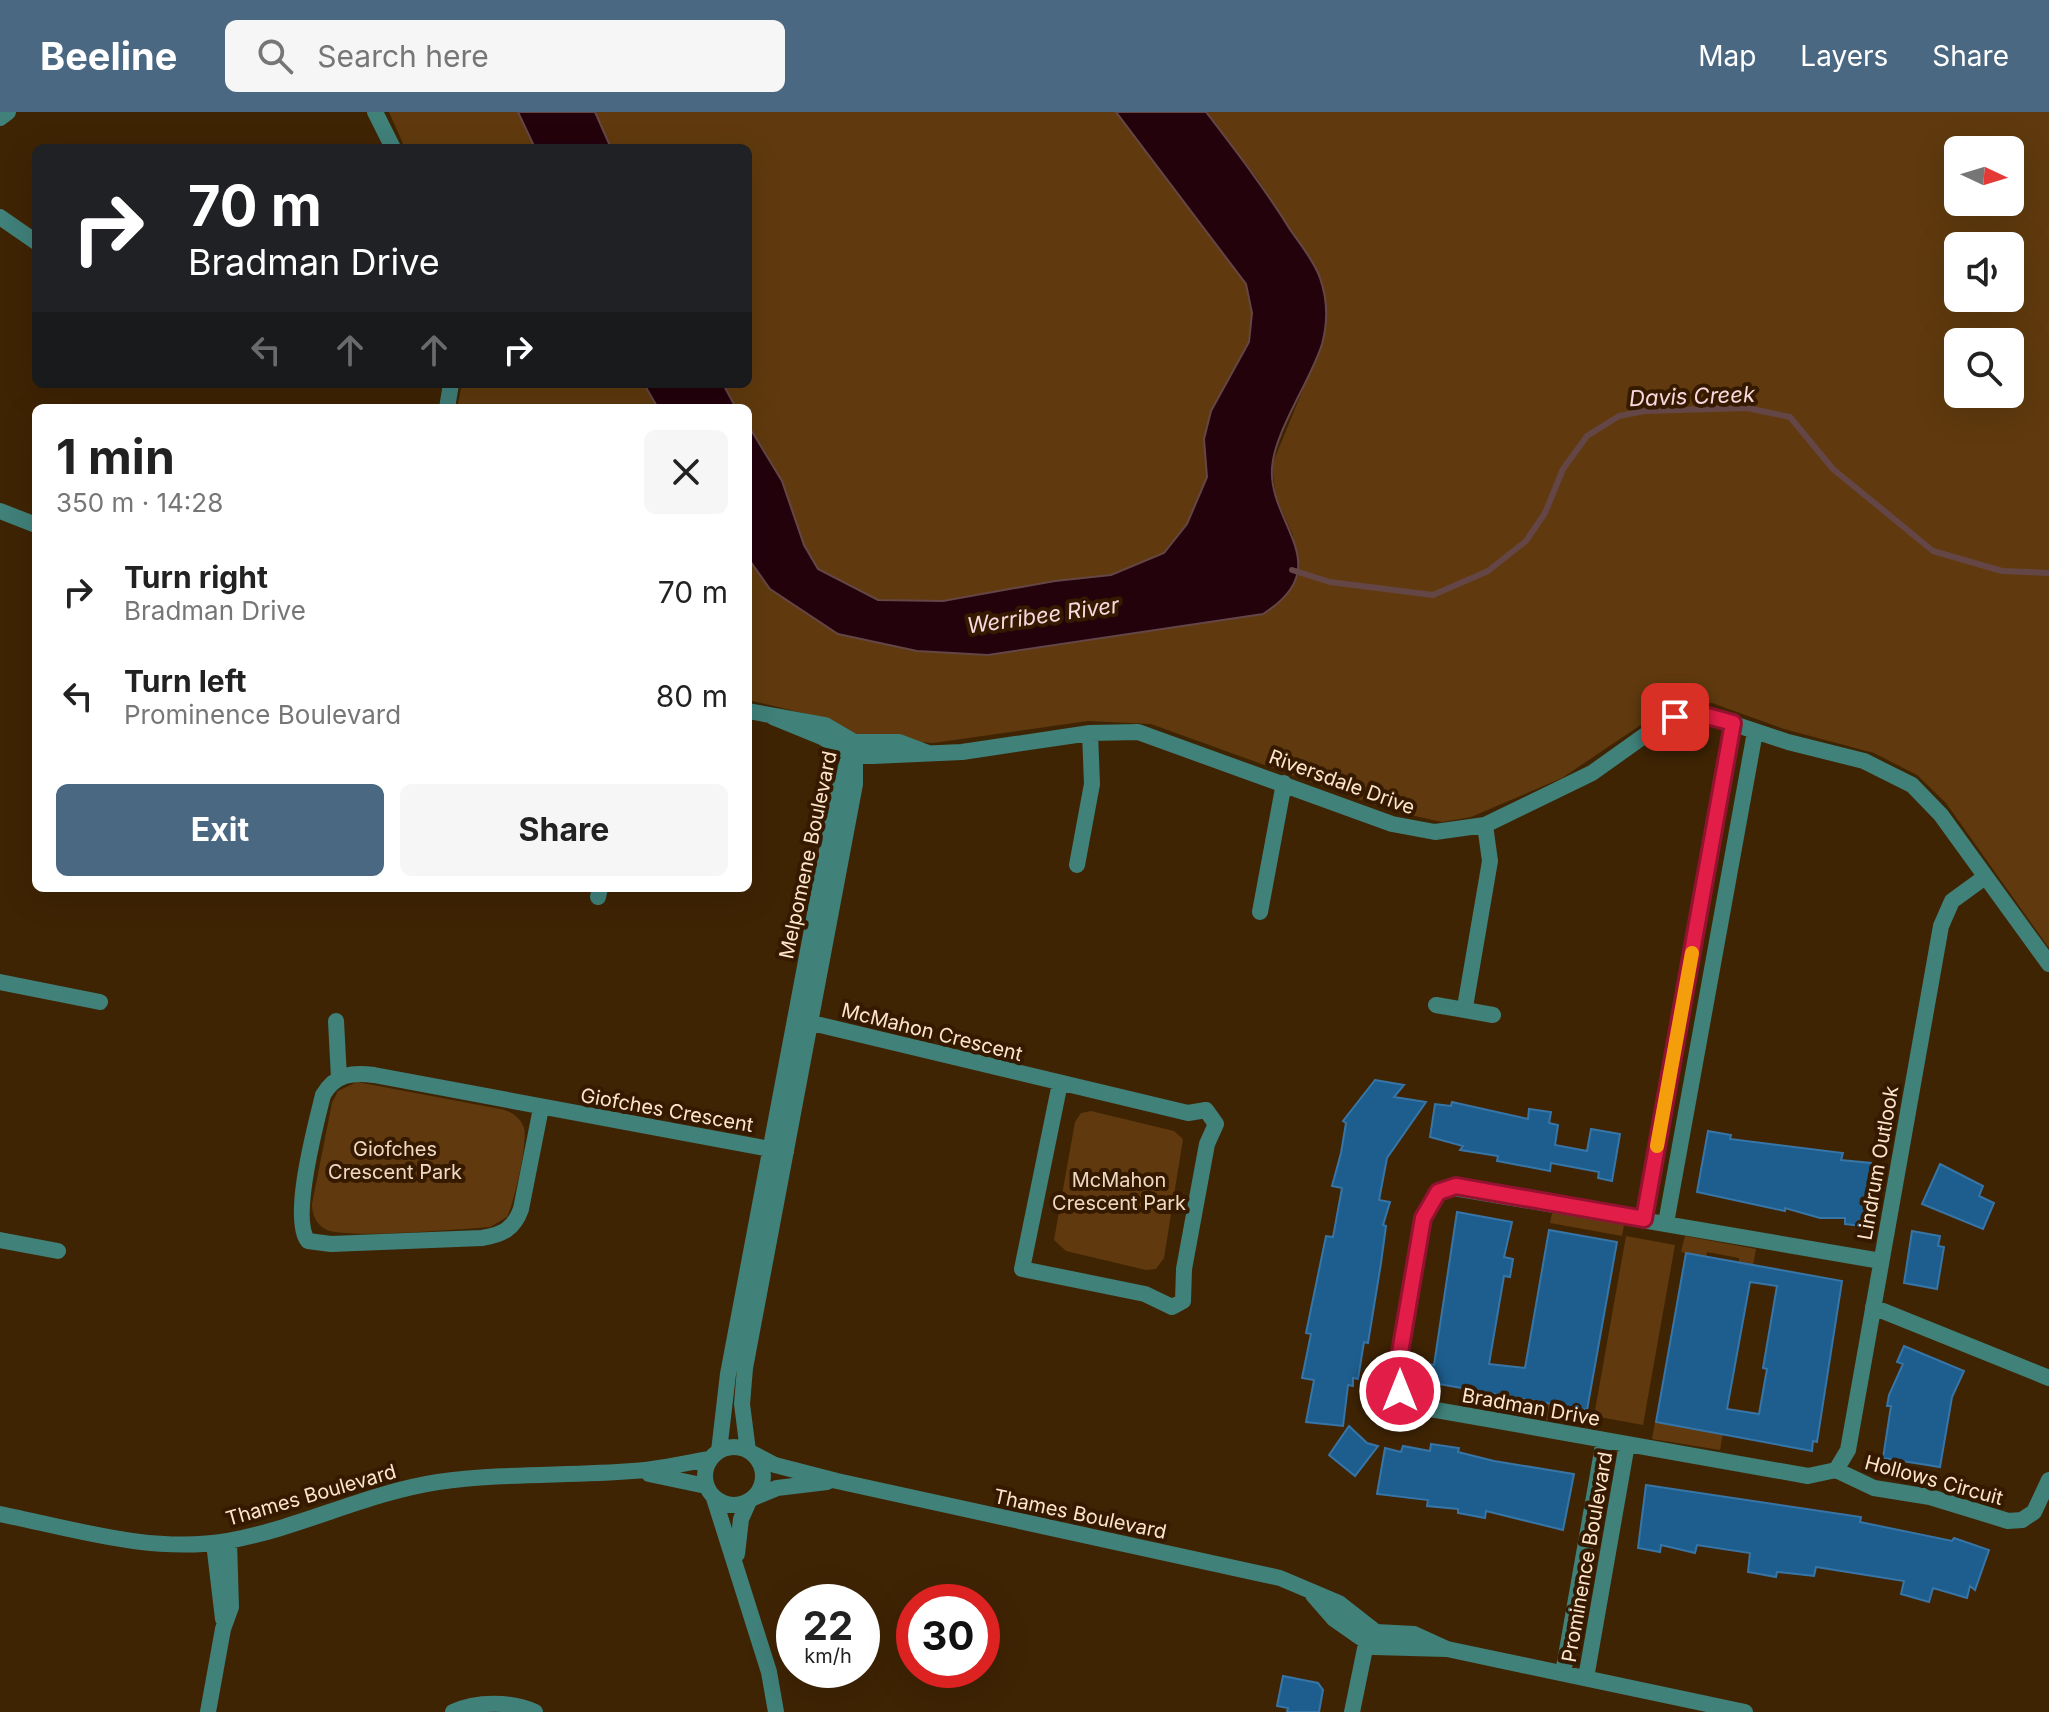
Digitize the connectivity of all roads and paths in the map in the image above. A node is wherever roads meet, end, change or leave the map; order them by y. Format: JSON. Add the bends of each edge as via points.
{"nodes":[{"id":1,"x":8,"y":112,"type":"edge"},
{"id":2,"x":375,"y":112,"type":"edge"},
{"id":3,"x":0,"y":118,"type":"edge"},
{"id":4,"x":391,"y":144,"type":"edge"},
{"id":5,"x":0,"y":217,"type":"edge"},
{"id":6,"x":32,"y":239,"type":"edge"},
{"id":7,"x":0,"y":511,"type":"edge"},
{"id":8,"x":32,"y":523,"type":"edge"},
{"id":9,"x":752,"y":712,"type":"edge"},
{"id":10,"x":1733,"y":723,"type":"junction"},
{"id":11,"x":1755,"y":732,"type":"junction"},
{"id":12,"x":1090,"y":733,"type":"junction"},
{"id":13,"x":853,"y":750,"type":"junction"},
{"id":14,"x":1284,"y":783,"type":"junction"},
{"id":15,"x":1485,"y":825,"type":"junction"},
{"id":16,"x":1077,"y":865,"type":"dead end"},
{"id":17,"x":1985,"y":877,"type":"junction"},
{"id":18,"x":1704,"y":884,"type":"junction"},
{"id":19,"x":1726,"y":888,"type":"junction"},
{"id":20,"x":1260,"y":912,"type":"dead end"},
{"id":21,"x":2049,"y":964,"type":"edge"},
{"id":22,"x":0,"y":982,"type":"edge"},
{"id":23,"x":100,"y":1002,"type":"dead end"},
{"id":24,"x":1436,"y":1005,"type":"dead end"},
{"id":25,"x":1465,"y":1007,"type":"junction"},
{"id":26,"x":1493,"y":1015,"type":"dead end"},
{"id":27,"x":336,"y":1021,"type":"dead end"},
{"id":28,"x":802,"y":1021,"type":"junction"},
{"id":29,"x":339,"y":1078,"type":"junction"},
{"id":30,"x":1668,"y":1080,"type":"junction"},
{"id":31,"x":1060,"y":1083,"type":"junction"},
{"id":32,"x":1691,"y":1084,"type":"junction"},
{"id":33,"x":541,"y":1108,"type":"junction"},
{"id":34,"x":778,"y":1150,"type":"junction"},
{"id":35,"x":1644,"y":1219,"type":"junction"},
{"id":36,"x":1666,"y":1223,"type":"junction"},
{"id":37,"x":0,"y":1240,"type":"edge"},
{"id":38,"x":58,"y":1251,"type":"dead end"},
{"id":39,"x":1881,"y":1261,"type":"junction"},
{"id":40,"x":1873,"y":1307,"type":"junction"},
{"id":41,"x":2049,"y":1378,"type":"edge"},
{"id":42,"x":1604,"y":1440,"type":"junction"},
{"id":43,"x":1627,"y":1444,"type":"junction"},
{"id":44,"x":750,"y":1452,"type":"junction"},
{"id":45,"x":714,"y":1455,"type":"junction"},
{"id":46,"x":1836,"y":1470,"type":"junction"},
{"id":47,"x":635,"y":1471,"type":"junction"},
{"id":48,"x":2049,"y":1480,"type":"edge"},
{"id":49,"x":837,"y":1481,"type":"junction"},
{"id":50,"x":710,"y":1492,"type":"junction"},
{"id":51,"x":751,"y":1500,"type":"junction"},
{"id":52,"x":0,"y":1514,"type":"edge"},
{"id":53,"x":222,"y":1542,"type":"junction"},
{"id":54,"x":736,"y":1560,"type":"junction"},
{"id":55,"x":1368,"y":1636,"type":"junction"},
{"id":56,"x":1563,"y":1673,"type":"junction"},
{"id":57,"x":1586,"y":1678,"type":"junction"},
{"id":58,"x":208,"y":1712,"type":"edge"},
{"id":59,"x":453,"y":1712,"type":"edge"},
{"id":60,"x":535,"y":1712,"type":"edge"},
{"id":61,"x":776,"y":1712,"type":"edge"},
{"id":62,"x":1352,"y":1712,"type":"edge"},
{"id":63,"x":1745,"y":1712,"type":"edge"}],
"edges":[{"from":1,"to":3,"type":"street"},
{"from":2,"to":4,"type":"street"},
{"from":5,"to":6,"type":"street"},
{"from":7,"to":8,"type":"street"},
{"from":9,"to":13,"type":"street","name":"Riversdale Drive","via":[[825,725]]},
{"from":10,"to":11,"type":"street","name":"Riversdale Drive"},
{"from":10,"to":15,"type":"street","name":"Riversdale Drive","via":[[1696,713],[1675,717],[1579,781]]},
{"from":10,"to":18,"type":"street"},
{"from":11,"to":17,"type":"street","name":"Riversdale Drive","via":[[1896,774],[1941,815]]},
{"from":11,"to":19,"type":"street"},
{"from":12,"to":13,"type":"street","name":"Riversdale Drive","via":[[930,754],[899,742]]},
{"from":12,"to":14,"type":"street","name":"Riversdale Drive","via":[[1148,734]]},
{"from":12,"to":16,"type":"street","via":[[1092,784]]},
{"from":13,"to":28,"type":"street","name":"Melpomene Boulevard","via":[[855,784]]},
{"from":14,"to":15,"type":"street","name":"Riversdale Drive","via":[[1408,828],[1451,832]]},
{"from":14,"to":20,"type":"street"},
{"from":15,"to":25,"type":"street","via":[[1490,861]]},
{"from":17,"to":21,"type":"street","name":"Riversdale Drive"},
{"from":17,"to":39,"type":"street","name":"Lindrum Outlook","via":[[1956,896],[1944,915]]},
{"from":18,"to":19,"type":"street"},
{"from":18,"to":30,"type":"street"},
{"from":19,"to":32,"type":"street"},
{"from":22,"to":23,"type":"street"},
{"from":24,"to":25,"type":"street"},
{"from":25,"to":26,"type":"street"},
{"from":27,"to":29,"type":"street"},
{"from":28,"to":31,"type":"street","name":"McMahon Crescent"},
{"from":28,"to":34,"type":"street","name":"Melpomene Boulevard"},
{"from":29,"to":33,"type":"street","name":"Giofches Crescent","via":[[359,1073]]},
{"from":29,"to":33,"type":"street","via":[[323,1095],[302,1208],[304,1235],[319,1244],[504,1233],[521,1209]]},
{"from":30,"to":32,"type":"street"},
{"from":30,"to":35,"type":"street"},
{"from":31,"to":31,"type":"street","name":"McMahon Crescent","via":[[1188,1113],[1201,1108],[1213,1116],[1216,1124],[1207,1144],[1179,1305],[1022,1269]]},
{"from":32,"to":36,"type":"street"},
{"from":33,"to":34,"type":"street","name":"Giofches Crescent"},
{"from":34,"to":44,"type":"street","name":"Melpomene Boulevard","via":[[745,1368],[742,1404]]},
{"from":34,"to":45,"type":"street","name":"Melpomene Boulevard"},
{"from":35,"to":36,"type":"street","name":"Bradman Drive"},
{"from":35,"to":42,"type":"street","name":"Bradman Drive","via":[[1456,1186],[1434,1196],[1423,1218],[1397,1370],[1402,1395],[1419,1407]]},
{"from":36,"to":39,"type":"street","name":"Bradman Drive"},
{"from":37,"to":38,"type":"street"},
{"from":39,"to":40,"type":"street","name":"Lindrum Outlook"},
{"from":40,"to":41,"type":"street"},
{"from":40,"to":46,"type":"street","name":"Lindrum Outlook","via":[[1848,1450]]},
{"from":42,"to":43,"type":"street","name":"Bradman Drive"},
{"from":42,"to":56,"type":"street","name":"Prominence Boulevard"},
{"from":43,"to":46,"type":"street","name":"Bradman Drive","via":[[1808,1476]]},
{"from":43,"to":57,"type":"street","name":"Prominence Boulevard"},
{"from":44,"to":45,"type":"street","via":[[734,1447]]},
{"from":44,"to":49,"type":"street","name":"Thames Boulevard","via":[[775,1465]]},
{"from":44,"to":51,"type":"street","via":[[763,1475]]},
{"from":45,"to":47,"type":"street","name":"Thames Boulevard"},
{"from":45,"to":50,"type":"street","via":[[706,1467]]},
{"from":46,"to":48,"type":"street","name":"Hollows Circuit","via":[[1874,1488],[1930,1497],[2008,1521],[2034,1512]]},
{"from":47,"to":50,"type":"street","name":"Thames Boulevard"},
{"from":47,"to":53,"type":"street","name":"Thames Boulevard","via":[[429,1484]]},
{"from":49,"to":51,"type":"street","name":"Thames Boulevard","via":[[777,1488]]},
{"from":49,"to":55,"type":"street","name":"Thames Boulevard","via":[[1266,1575],[1339,1603]]},
{"from":50,"to":51,"type":"street","via":[[731,1505]]},
{"from":50,"to":54,"type":"street"},
{"from":51,"to":54,"type":"street","via":[[741,1519]]},
{"from":52,"to":53,"type":"street","name":"Thames Boulevard","via":[[143,1542]]},
{"from":53,"to":58,"type":"street","via":[[223,1629]]},
{"from":54,"to":61,"type":"street"},
{"from":55,"to":56,"type":"street","via":[[1414,1634],[1447,1649]]},
{"from":55,"to":62,"type":"street"},
{"from":56,"to":57,"type":"street"},
{"from":57,"to":63,"type":"street"},
{"from":59,"to":60,"type":"street","via":[[497,1705]]}]}
